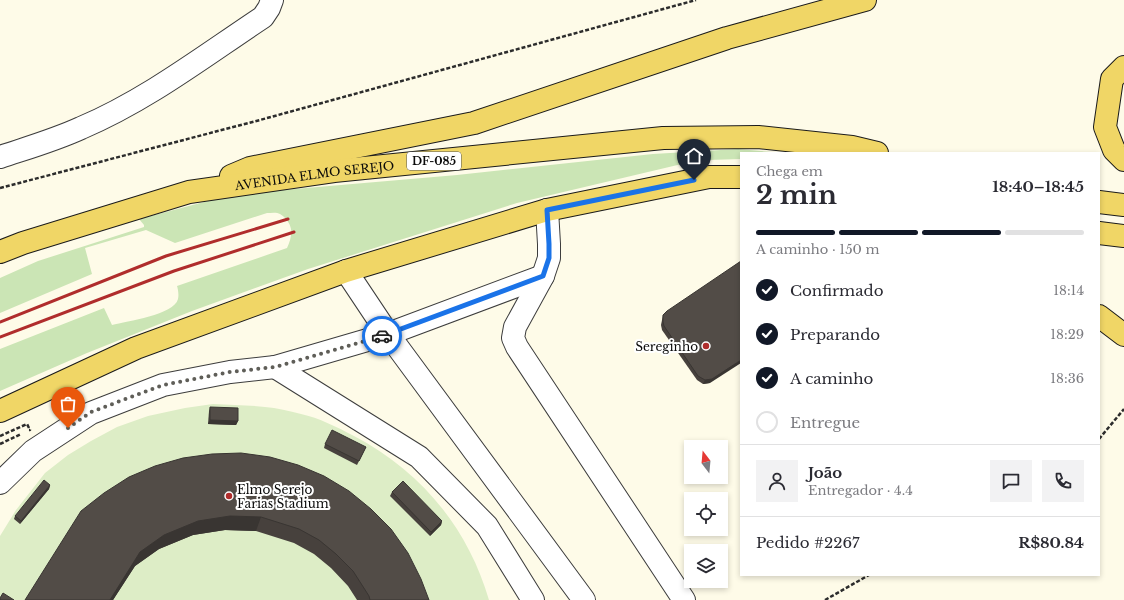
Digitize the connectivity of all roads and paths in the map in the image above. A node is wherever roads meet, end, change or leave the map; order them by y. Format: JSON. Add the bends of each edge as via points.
{"nodes":[{"id":1,"x":272,"y":0,"type":"edge"},
{"id":2,"x":696,"y":0,"type":"edge"},
{"id":3,"x":865,"y":0,"type":"edge"},
{"id":4,"x":1124,"y":67,"type":"edge"},
{"id":5,"x":873,"y":152,"type":"edge"},
{"id":6,"x":0,"y":157,"type":"edge"},
{"id":7,"x":1124,"y":160,"type":"edge"},
{"id":8,"x":740,"y":177,"type":"edge"},
{"id":9,"x":0,"y":188,"type":"edge"},
{"id":10,"x":189,"y":192,"type":"junction"},
{"id":11,"x":1100,"y":202,"type":"edge"},
{"id":12,"x":1124,"y":205,"type":"edge"},
{"id":13,"x":547,"y":210,"type":"junction"},
{"id":14,"x":1100,"y":233,"type":"edge"},
{"id":15,"x":1124,"y":236,"type":"edge"},
{"id":16,"x":0,"y":252,"type":"edge"},
{"id":17,"x":346,"y":271,"type":"junction"},
{"id":18,"x":543,"y":276,"type":"junction"},
{"id":19,"x":1100,"y":317,"type":"edge"},
{"id":20,"x":388,"y":334,"type":"junction"},
{"id":21,"x":1124,"y":335,"type":"edge"},
{"id":22,"x":275,"y":367,"type":"junction"},
{"id":23,"x":1124,"y":409,"type":"edge"},
{"id":24,"x":0,"y":411,"type":"edge"},
{"id":25,"x":0,"y":436,"type":"edge"},
{"id":26,"x":1100,"y":438,"type":"edge"},
{"id":27,"x":0,"y":444,"type":"edge"},
{"id":28,"x":0,"y":483,"type":"edge"},
{"id":29,"x":867,"y":576,"type":"edge"},
{"id":30,"x":533,"y":600,"type":"edge"},
{"id":31,"x":584,"y":600,"type":"edge"},
{"id":32,"x":684,"y":600,"type":"edge"},
{"id":33,"x":825,"y":600,"type":"edge"}],
"edges":[{"from":1,"to":6,"type":"lane","via":[[263,17],[154,90],[81,128]]},
{"from":2,"to":9,"type":"path","via":[[260,120]]},
{"from":3,"to":10,"type":"main road","via":[[727,38],[474,123],[250,168]]},
{"from":4,"to":7,"type":"main road","via":[[1112,79],[1105,127],[1114,150]]},
{"from":5,"to":10,"type":"main road","name":"AVENIDA ELMO SEREJO","number":"DF-085","via":[[852,147],[758,137],[663,138],[334,171]]},
{"from":8,"to":13,"type":"main road","via":[[709,178]]},
{"from":10,"to":16,"type":"main road","name":"AVENIDA ELMO SEREJO","number":"DF-085"},
{"from":11,"to":12,"type":"main road"},
{"from":13,"to":17,"type":"main road"},
{"from":13,"to":18,"type":"lane","via":[[549,258]]},
{"from":14,"to":15,"type":"main road"},
{"from":17,"to":20,"type":"lane"},
{"from":17,"to":24,"type":"main road","via":[[136,348]]},
{"from":18,"to":20,"type":"lane"},
{"from":18,"to":32,"type":"lane","via":[[515,327],[513,338],[516,347]]},
{"from":19,"to":21,"type":"main road"},
{"from":20,"to":22,"type":"lane"},
{"from":20,"to":31,"type":"lane"},
{"from":22,"to":28,"type":"lane","via":[[230,372],[163,385],[91,412],[33,451]]},
{"from":22,"to":30,"type":"lane","via":[[419,457],[487,526]]},
{"from":23,"to":26,"type":"path"},
{"from":25,"to":27,"type":"path","via":[[27,424],[30,430]]},
{"from":29,"to":33,"type":"path"}]}
